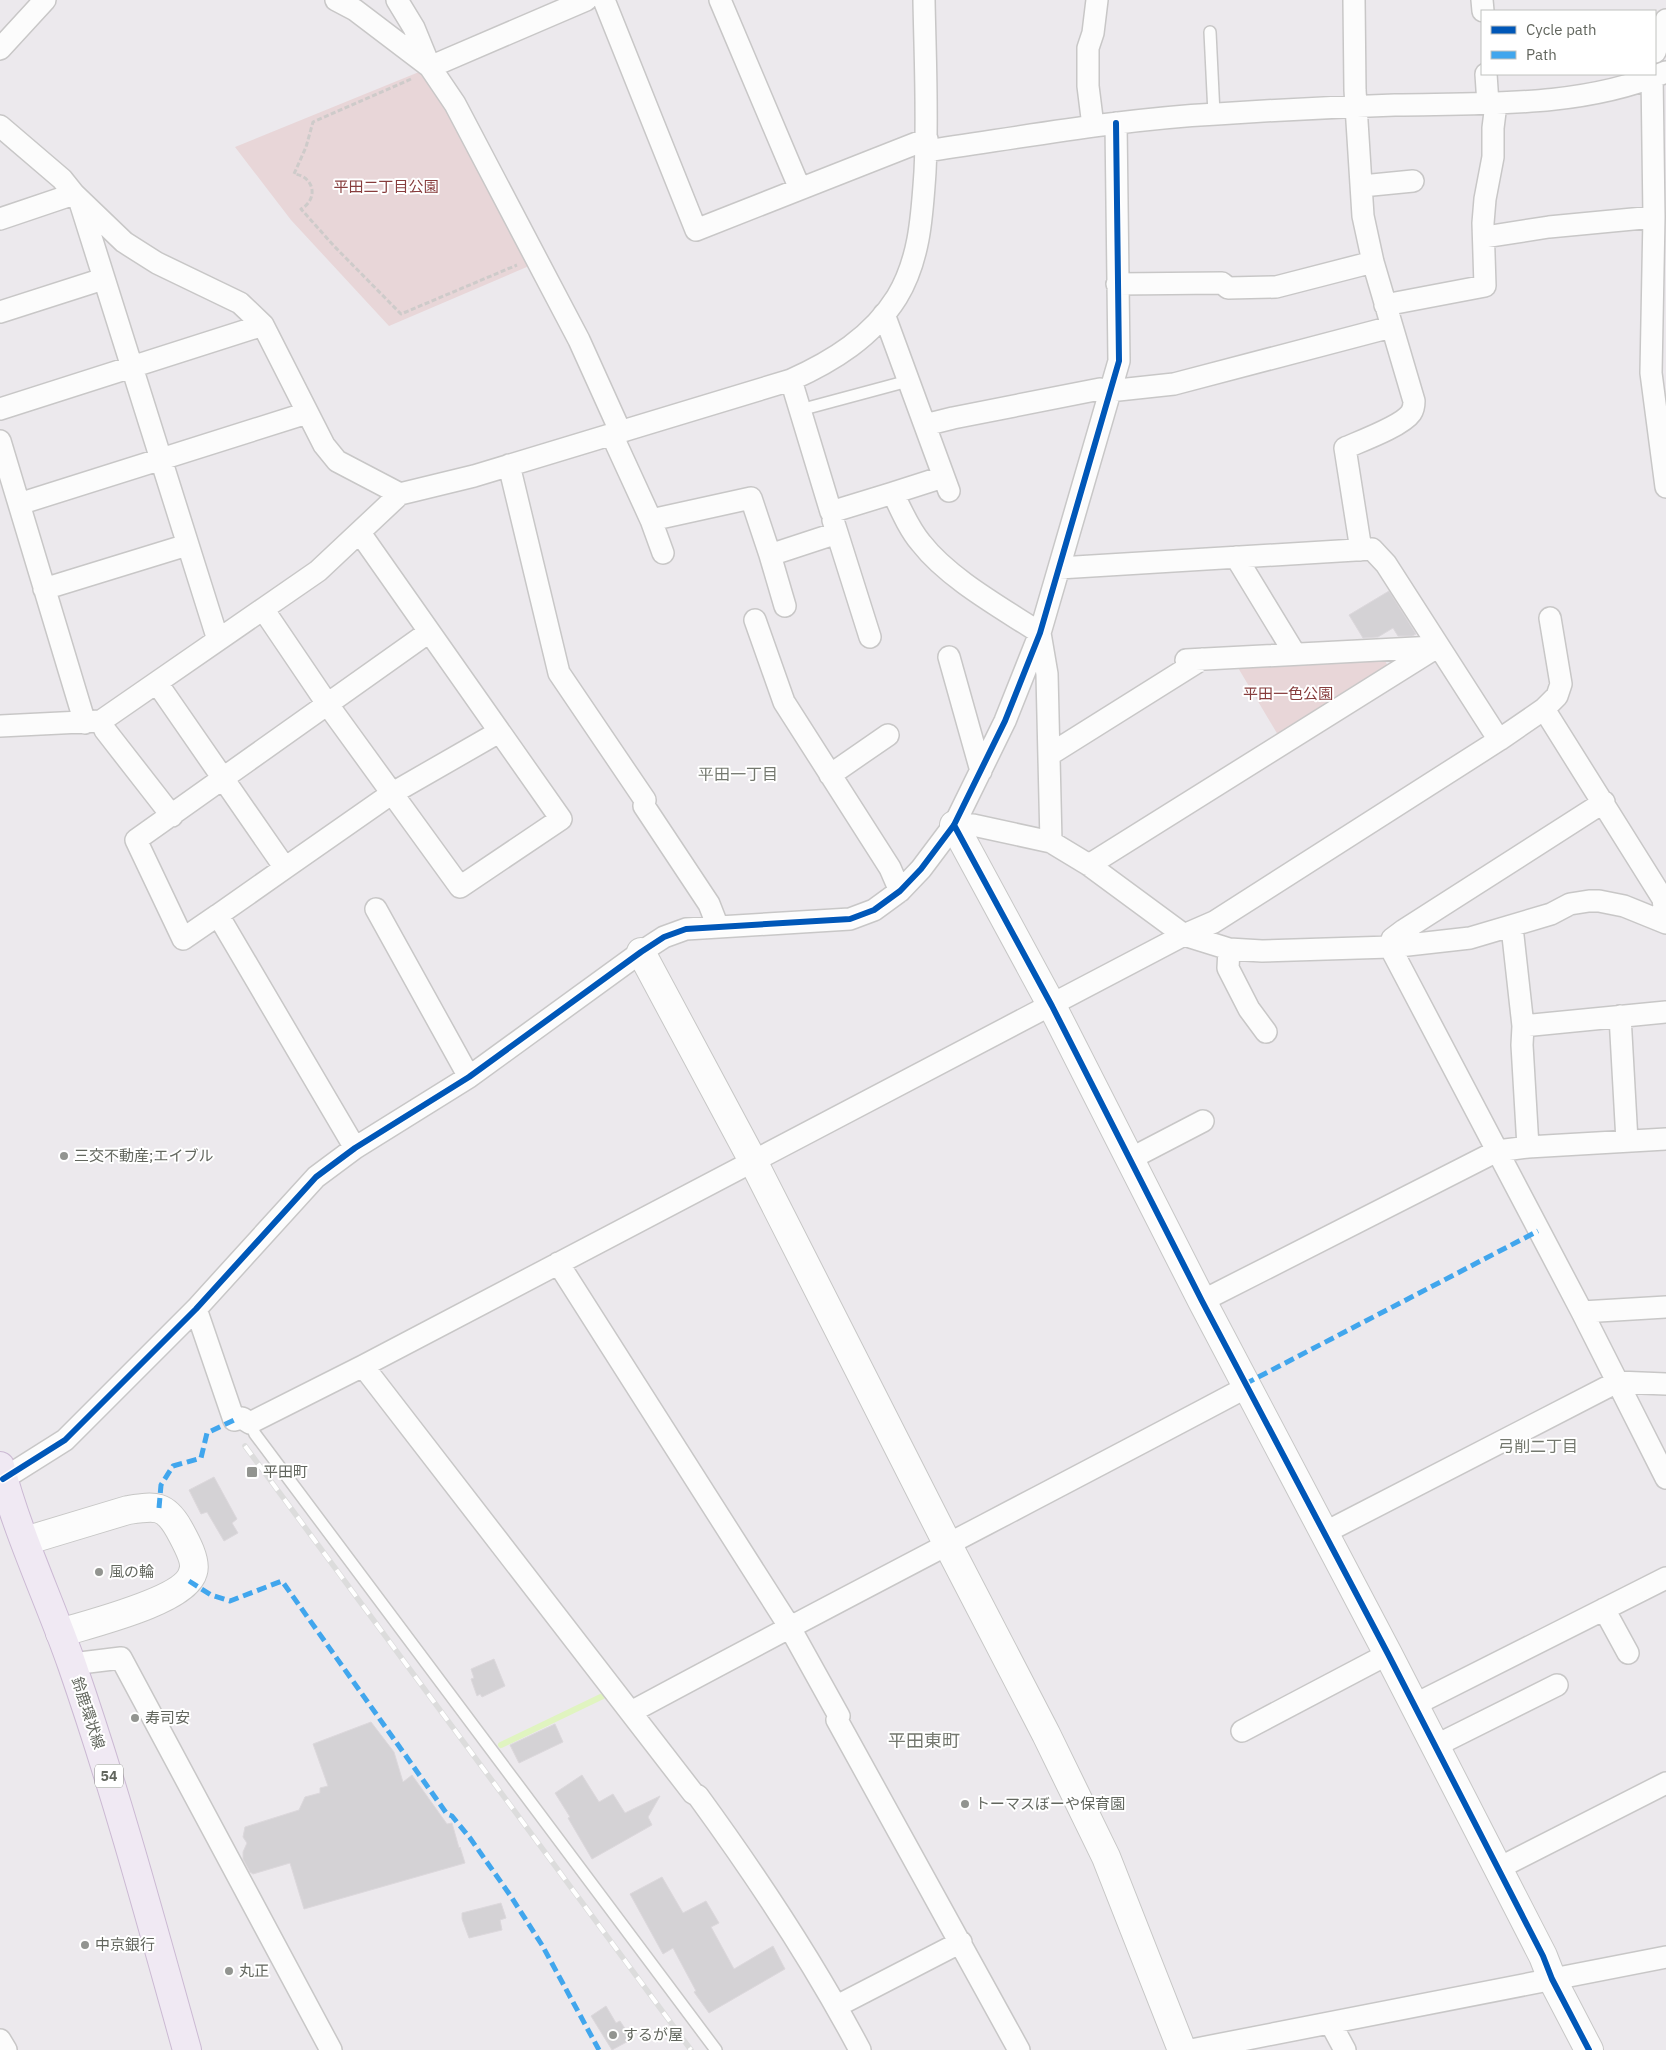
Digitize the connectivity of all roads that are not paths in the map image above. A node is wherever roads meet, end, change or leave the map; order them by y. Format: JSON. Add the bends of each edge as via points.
{"nodes":[{"id":1,"x":45,"y":0,"type":"edge"},
{"id":2,"x":336,"y":0,"type":"edge"},
{"id":3,"x":397,"y":0,"type":"edge"},
{"id":4,"x":586,"y":0,"type":"edge"},
{"id":5,"x":604,"y":0,"type":"edge"},
{"id":6,"x":720,"y":0,"type":"edge"},
{"id":7,"x":924,"y":0,"type":"edge"},
{"id":8,"x":1098,"y":0,"type":"edge"},
{"id":9,"x":1354,"y":0,"type":"edge"},
{"id":10,"x":1666,"y":20,"type":"edge"},
{"id":11,"x":1210,"y":32,"type":"dead end"},
{"id":12,"x":0,"y":49,"type":"edge"},
{"id":13,"x":1656,"y":49,"type":"edge"},
{"id":14,"x":431,"y":68,"type":"junction"},
{"id":15,"x":1486,"y":75,"type":"edge"},
{"id":16,"x":1657,"y":75,"type":"edge"},
{"id":17,"x":1492,"y":104,"type":"junction"},
{"id":18,"x":1357,"y":106,"type":"junction"},
{"id":19,"x":1214,"y":114,"type":"junction"},
{"id":20,"x":1116,"y":123,"type":"junction"},
{"id":21,"x":0,"y":126,"type":"edge"},
{"id":22,"x":1093,"y":126,"type":"junction"},
{"id":23,"x":926,"y":145,"type":"junction"},
{"id":24,"x":1413,"y":181,"type":"dead end"},
{"id":25,"x":1362,"y":186,"type":"junction"},
{"id":26,"x":800,"y":189,"type":"junction"},
{"id":27,"x":77,"y":197,"type":"junction"},
{"id":28,"x":0,"y":219,"type":"edge"},
{"id":29,"x":1658,"y":220,"type":"edge"},
{"id":30,"x":1485,"y":237,"type":"junction"},
{"id":31,"x":1372,"y":262,"type":"junction"},
{"id":32,"x":103,"y":279,"type":"junction"},
{"id":33,"x":1117,"y":284,"type":"junction"},
{"id":34,"x":1385,"y":305,"type":"junction"},
{"id":35,"x":0,"y":312,"type":"edge"},
{"id":36,"x":884,"y":314,"type":"junction"},
{"id":37,"x":263,"y":325,"type":"junction"},
{"id":38,"x":1391,"y":327,"type":"junction"},
{"id":39,"x":130,"y":367,"type":"junction"},
{"id":40,"x":791,"y":380,"type":"junction"},
{"id":41,"x":908,"y":381,"type":"junction"},
{"id":42,"x":1109,"y":391,"type":"junction"},
{"id":43,"x":1660,"y":397,"type":"edge"},
{"id":44,"x":0,"y":409,"type":"edge"},
{"id":45,"x":800,"y":410,"type":"junction"},
{"id":46,"x":307,"y":413,"type":"junction"},
{"id":47,"x":925,"y":425,"type":"junction"},
{"id":48,"x":616,"y":434,"type":"junction"},
{"id":49,"x":0,"y":441,"type":"edge"},
{"id":50,"x":159,"y":458,"type":"junction"},
{"id":51,"x":509,"y":465,"type":"junction"},
{"id":52,"x":1666,"y":487,"type":"edge"},
{"id":53,"x":893,"y":493,"type":"junction"},
{"id":54,"x":400,"y":494,"type":"junction"},
{"id":55,"x":19,"y":504,"type":"junction"},
{"id":56,"x":831,"y":512,"type":"junction"},
{"id":57,"x":651,"y":520,"type":"junction"},
{"id":58,"x":360,"y":533,"type":"junction"},
{"id":59,"x":837,"y":533,"type":"junction"},
{"id":60,"x":187,"y":545,"type":"junction"},
{"id":61,"x":1361,"y":550,"type":"junction"},
{"id":62,"x":663,"y":553,"type":"dead end"},
{"id":63,"x":770,"y":555,"type":"junction"},
{"id":64,"x":1236,"y":557,"type":"junction"},
{"id":65,"x":1059,"y":568,"type":"junction"},
{"id":66,"x":44,"y":589,"type":"junction"},
{"id":67,"x":785,"y":606,"type":"dead end"},
{"id":68,"x":263,"y":609,"type":"junction"},
{"id":69,"x":1550,"y":618,"type":"dead end"},
{"id":70,"x":755,"y":620,"type":"dead end"},
{"id":71,"x":429,"y":632,"type":"junction"},
{"id":72,"x":1040,"y":633,"type":"junction"},
{"id":73,"x":870,"y":638,"type":"dead end"},
{"id":74,"x":218,"y":640,"type":"junction"},
{"id":75,"x":1437,"y":647,"type":"junction"},
{"id":76,"x":1296,"y":654,"type":"junction"},
{"id":77,"x":950,"y":657,"type":"dead end"},
{"id":78,"x":157,"y":683,"type":"junction"},
{"id":79,"x":328,"y":705,"type":"junction"},
{"id":80,"x":1544,"y":709,"type":"junction"},
{"id":81,"x":93,"y":722,"type":"junction"},
{"id":82,"x":0,"y":726,"type":"edge"},
{"id":83,"x":500,"y":732,"type":"junction"},
{"id":84,"x":888,"y":735,"type":"dead end"},
{"id":85,"x":1499,"y":740,"type":"junction"},
{"id":86,"x":1049,"y":755,"type":"junction"},
{"id":87,"x":981,"y":771,"type":"junction"},
{"id":88,"x":830,"y":775,"type":"junction"},
{"id":89,"x":224,"y":778,"type":"junction"},
{"id":90,"x":391,"y":794,"type":"junction"},
{"id":91,"x":1604,"y":802,"type":"junction"},
{"id":92,"x":172,"y":816,"type":"junction"},
{"id":93,"x":954,"y":825,"type":"junction"},
{"id":94,"x":1051,"y":842,"type":"junction"},
{"id":95,"x":1089,"y":864,"type":"junction"},
{"id":96,"x":285,"y":868,"type":"junction"},
{"id":97,"x":900,"y":891,"type":"junction"},
{"id":98,"x":376,"y":909,"type":"dead end"},
{"id":99,"x":218,"y":915,"type":"junction"},
{"id":100,"x":1663,"y":922,"type":"edge"},
{"id":101,"x":718,"y":927,"type":"junction"},
{"id":102,"x":1512,"y":927,"type":"junction"},
{"id":103,"x":1184,"y":935,"type":"junction"},
{"id":104,"x":1390,"y":947,"type":"junction"},
{"id":105,"x":1229,"y":949,"type":"junction"},
{"id":106,"x":641,"y":952,"type":"junction"},
{"id":107,"x":1052,"y":1006,"type":"junction"},
{"id":108,"x":1666,"y":1012,"type":"edge"},
{"id":109,"x":1620,"y":1016,"type":"junction"},
{"id":110,"x":1523,"y":1026,"type":"junction"},
{"id":111,"x":1266,"y":1032,"type":"dead end"},
{"id":112,"x":469,"y":1077,"type":"junction"},
{"id":113,"x":1203,"y":1121,"type":"dead end"},
{"id":114,"x":1666,"y":1139,"type":"edge"},
{"id":115,"x":1627,"y":1141,"type":"junction"},
{"id":116,"x":1528,"y":1147,"type":"junction"},
{"id":117,"x":355,"y":1148,"type":"junction"},
{"id":118,"x":1497,"y":1150,"type":"junction"},
{"id":119,"x":1130,"y":1159,"type":"junction"},
{"id":120,"x":754,"y":1162,"type":"junction"},
{"id":121,"x":558,"y":1263,"type":"junction"},
{"id":122,"x":1202,"y":1301,"type":"junction"},
{"id":123,"x":1666,"y":1306,"type":"edge"},
{"id":124,"x":196,"y":1309,"type":"junction"},
{"id":125,"x":1582,"y":1312,"type":"junction"},
{"id":126,"x":364,"y":1366,"type":"junction"},
{"id":127,"x":1617,"y":1382,"type":"junction"},
{"id":128,"x":1666,"y":1384,"type":"edge"},
{"id":129,"x":1247,"y":1387,"type":"junction"},
{"id":130,"x":250,"y":1424,"type":"junction"},
{"id":131,"x":2,"y":1472,"type":"edge"},
{"id":132,"x":1666,"y":1478,"type":"edge"},
{"id":133,"x":6,"y":1509,"type":"edge"},
{"id":134,"x":1324,"y":1533,"type":"junction"},
{"id":135,"x":25,"y":1541,"type":"junction"},
{"id":136,"x":948,"y":1545,"type":"junction"},
{"id":137,"x":1666,"y":1578,"type":"edge"},
{"id":138,"x":1604,"y":1609,"type":"junction"},
{"id":139,"x":789,"y":1626,"type":"junction"},
{"id":140,"x":60,"y":1633,"type":"junction"},
{"id":141,"x":1628,"y":1653,"type":"dead end"},
{"id":142,"x":1388,"y":1654,"type":"junction"},
{"id":143,"x":72,"y":1664,"type":"junction"},
{"id":144,"x":1557,"y":1685,"type":"dead end"},
{"id":145,"x":1414,"y":1705,"type":"junction"},
{"id":146,"x":631,"y":1712,"type":"junction"},
{"id":147,"x":1242,"y":1732,"type":"dead end"},
{"id":148,"x":1436,"y":1746,"type":"junction"},
{"id":149,"x":1666,"y":1783,"type":"edge"},
{"id":150,"x":1499,"y":1868,"type":"junction"},
{"id":151,"x":961,"y":1942,"type":"junction"},
{"id":152,"x":1666,"y":1957,"type":"edge"},
{"id":153,"x":1552,"y":1979,"type":"junction"},
{"id":154,"x":837,"y":2006,"type":"junction"},
{"id":155,"x":1331,"y":2024,"type":"junction"},
{"id":156,"x":0,"y":2040,"type":"edge"},
{"id":157,"x":6,"y":2050,"type":"edge"},
{"id":158,"x":187,"y":2050,"type":"edge"},
{"id":159,"x":331,"y":2050,"type":"edge"},
{"id":160,"x":716,"y":2050,"type":"edge"},
{"id":161,"x":860,"y":2050,"type":"edge"},
{"id":162,"x":1019,"y":2050,"type":"edge"},
{"id":163,"x":1182,"y":2050,"type":"edge"},
{"id":164,"x":1192,"y":2050,"type":"edge"},
{"id":165,"x":1345,"y":2050,"type":"edge"},
{"id":166,"x":1589,"y":2050,"type":"edge"}],
"edges":[{"from":1,"to":12,"type":"street"},
{"from":2,"to":14,"type":"street","via":[[355,10]]},
{"from":3,"to":14,"type":"street","via":[[414,28]]},
{"from":4,"to":14,"type":"street"},
{"from":5,"to":26,"type":"street","via":[[696,230]]},
{"from":6,"to":26,"type":"street"},
{"from":7,"to":23,"type":"street"},
{"from":8,"to":22,"type":"street","via":[[1088,48]]},
{"from":9,"to":18,"type":"street","via":[[1354,90]]},
{"from":10,"to":13,"type":"street"},
{"from":11,"to":19,"type":"lane"},
{"from":14,"to":48,"type":"street","via":[[455,104],[579,340]]},
{"from":15,"to":17,"type":"street"},
{"from":16,"to":17,"type":"street","via":[[1606,90],[1558,99]]},
{"from":16,"to":29,"type":"street"},
{"from":17,"to":18,"type":"street"},
{"from":17,"to":30,"type":"street","via":[[1493,157],[1484,207]]},
{"from":18,"to":19,"type":"street"},
{"from":18,"to":25,"type":"street"},
{"from":19,"to":20,"type":"street"},
{"from":20,"to":22,"type":"street"},
{"from":20,"to":33,"type":"street"},
{"from":21,"to":27,"type":"street","via":[[62,179]]},
{"from":22,"to":23,"type":"street"},
{"from":23,"to":26,"type":"street"},
{"from":23,"to":36,"type":"street","via":[[918,244],[897,297]]},
{"from":24,"to":25,"type":"street"},
{"from":25,"to":31,"type":"street","via":[[1363,216]]},
{"from":27,"to":28,"type":"street"},
{"from":27,"to":32,"type":"street"},
{"from":27,"to":37,"type":"street","via":[[124,242],[157,263],[225,294],[240,303]]},
{"from":29,"to":30,"type":"street","via":[[1549,227]]},
{"from":29,"to":43,"type":"street","via":[[1651,372]]},
{"from":30,"to":34,"type":"street","via":[[1485,286]]},
{"from":31,"to":33,"type":"street","via":[[1276,287],[1228,288],[1222,283]]},
{"from":31,"to":34,"type":"street"},
{"from":32,"to":35,"type":"street"},
{"from":32,"to":39,"type":"street"},
{"from":33,"to":42,"type":"street","via":[[1119,361]]},
{"from":34,"to":38,"type":"street"},
{"from":36,"to":40,"type":"street","via":[[844,352]]},
{"from":36,"to":41,"type":"street"},
{"from":37,"to":39,"type":"street"},
{"from":37,"to":46,"type":"street"},
{"from":38,"to":42,"type":"street","via":[[1174,384]]},
{"from":38,"to":61,"type":"street","via":[[1414,401],[1412,412],[1404,419],[1345,448]]},
{"from":39,"to":44,"type":"street"},
{"from":39,"to":50,"type":"street"},
{"from":40,"to":45,"type":"street"},
{"from":40,"to":48,"type":"street"},
{"from":41,"to":45,"type":"lane"},
{"from":41,"to":47,"type":"street"},
{"from":42,"to":47,"type":"street","via":[[1100,389],[1072,394]]},
{"from":42,"to":65,"type":"street"},
{"from":43,"to":52,"type":"street"},
{"from":45,"to":56,"type":"street"},
{"from":46,"to":50,"type":"street"},
{"from":46,"to":54,"type":"street","via":[[324,445],[337,461]]},
{"from":47,"to":53,"type":"street","via":[[946,484]]},
{"from":48,"to":51,"type":"street"},
{"from":48,"to":57,"type":"street"},
{"from":49,"to":55,"type":"street"},
{"from":50,"to":55,"type":"street"},
{"from":50,"to":60,"type":"street"},
{"from":51,"to":54,"type":"street"},
{"from":51,"to":101,"type":"street","via":[[559,673],[645,800],[644,806],[709,904]]},
{"from":53,"to":56,"type":"street"},
{"from":53,"to":72,"type":"street","via":[[920,542],[939,564]]},
{"from":54,"to":58,"type":"street"},
{"from":55,"to":66,"type":"street"},
{"from":56,"to":59,"type":"street"},
{"from":57,"to":62,"type":"street"},
{"from":57,"to":63,"type":"street","via":[[751,498]]},
{"from":58,"to":68,"type":"street","via":[[318,571]]},
{"from":58,"to":71,"type":"street"},
{"from":59,"to":63,"type":"street"},
{"from":59,"to":73,"type":"street"},
{"from":60,"to":66,"type":"street"},
{"from":60,"to":74,"type":"street"},
{"from":61,"to":64,"type":"street"},
{"from":61,"to":75,"type":"street","via":[[1372,549],[1379,556]]},
{"from":63,"to":67,"type":"street"},
{"from":64,"to":65,"type":"street"},
{"from":64,"to":76,"type":"street"},
{"from":65,"to":72,"type":"street"},
{"from":66,"to":81,"type":"street"},
{"from":68,"to":74,"type":"street"},
{"from":68,"to":79,"type":"street"},
{"from":69,"to":80,"type":"street","via":[[1561,684],[1557,696]]},
{"from":70,"to":88,"type":"street","via":[[784,702]]},
{"from":71,"to":79,"type":"street"},
{"from":71,"to":83,"type":"street"},
{"from":72,"to":86,"type":"street","via":[[1047,674]]},
{"from":72,"to":87,"type":"street"},
{"from":74,"to":78,"type":"street"},
{"from":75,"to":76,"type":"street"},
{"from":75,"to":85,"type":"street"},
{"from":75,"to":95,"type":"street"},
{"from":76,"to":86,"type":"street","via":[[1194,659]]},
{"from":77,"to":87,"type":"street"},
{"from":78,"to":81,"type":"street"},
{"from":78,"to":89,"type":"street"},
{"from":79,"to":89,"type":"street"},
{"from":79,"to":90,"type":"street"},
{"from":80,"to":85,"type":"street"},
{"from":80,"to":91,"type":"street"},
{"from":81,"to":82,"type":"street"},
{"from":81,"to":92,"type":"street","via":[[105,730]]},
{"from":83,"to":90,"type":"street"},
{"from":83,"to":90,"type":"street","via":[[561,819],[460,887]]},
{"from":84,"to":88,"type":"street"},
{"from":85,"to":103,"type":"street","via":[[1214,922]]},
{"from":86,"to":94,"type":"street"},
{"from":87,"to":93,"type":"street"},
{"from":88,"to":97,"type":"street","via":[[890,868]]},
{"from":89,"to":92,"type":"street"},
{"from":89,"to":96,"type":"street"},
{"from":90,"to":96,"type":"street"},
{"from":91,"to":100,"type":"street","via":[[1663,898]]},
{"from":91,"to":104,"type":"street","via":[[1404,930],[1392,939]]},
{"from":92,"to":99,"type":"street","via":[[136,840],[183,939]]},
{"from":93,"to":94,"type":"street","via":[[973,825]]},
{"from":93,"to":97,"type":"street"},
{"from":93,"to":107,"type":"street"},
{"from":94,"to":95,"type":"street"},
{"from":95,"to":103,"type":"street"},
{"from":96,"to":99,"type":"street"},
{"from":97,"to":101,"type":"street","via":[[874,910],[850,918]]},
{"from":98,"to":112,"type":"street"},
{"from":99,"to":117,"type":"street"},
{"from":100,"to":102,"type":"street","via":[[1624,906],[1589,901],[1570,904]]},
{"from":101,"to":106,"type":"street","via":[[686,929],[664,937]]},
{"from":102,"to":104,"type":"street","via":[[1470,938]]},
{"from":102,"to":110,"type":"street"},
{"from":103,"to":105,"type":"street"},
{"from":103,"to":107,"type":"street"},
{"from":104,"to":105,"type":"street"},
{"from":104,"to":118,"type":"street"},
{"from":105,"to":111,"type":"street","via":[[1228,968],[1249,1009]]},
{"from":106,"to":112,"type":"street"},
{"from":106,"to":120,"type":"street"},
{"from":107,"to":119,"type":"street"},
{"from":107,"to":120,"type":"street"},
{"from":108,"to":109,"type":"street"},
{"from":109,"to":110,"type":"street"},
{"from":109,"to":115,"type":"street"},
{"from":110,"to":116,"type":"street"},
{"from":112,"to":117,"type":"street"},
{"from":113,"to":119,"type":"street"},
{"from":114,"to":115,"type":"street"},
{"from":115,"to":116,"type":"street"},
{"from":116,"to":118,"type":"street"},
{"from":117,"to":124,"type":"street","via":[[316,1177]]},
{"from":118,"to":122,"type":"street"},
{"from":118,"to":125,"type":"street"},
{"from":119,"to":122,"type":"street"},
{"from":120,"to":121,"type":"street"},
{"from":120,"to":136,"type":"street"},
{"from":121,"to":126,"type":"street"},
{"from":121,"to":139,"type":"street"},
{"from":122,"to":129,"type":"street"},
{"from":123,"to":125,"type":"street"},
{"from":124,"to":130,"type":"street","via":[[234,1420],[242,1418]]},
{"from":124,"to":131,"type":"street","via":[[65,1440]]},
{"from":125,"to":127,"type":"street"},
{"from":126,"to":130,"type":"street"},
{"from":126,"to":146,"type":"street"},
{"from":127,"to":128,"type":"street"},
{"from":127,"to":132,"type":"street"},
{"from":127,"to":134,"type":"street"},
{"from":129,"to":134,"type":"street"},
{"from":129,"to":136,"type":"street"},
{"from":130,"to":160,"type":"lane"},
{"from":131,"to":133,"type":"main road","name":"鈴鹿環状線","number":"54"},
{"from":133,"to":135,"type":"main road","name":"鈴鹿環状線","number":"54"},
{"from":134,"to":142,"type":"street"},
{"from":135,"to":140,"type":"main road","name":"鈴鹿環状線","number":"54"},
{"from":135,"to":140,"type":"street","via":[[144,1507],[160,1508],[172,1516],[189,1547],[194,1571],[190,1581],[174,1593],[148,1606]]},
{"from":136,"to":139,"type":"street"},
{"from":136,"to":163,"type":"street","via":[[1106,1857]]},
{"from":137,"to":138,"type":"street"},
{"from":138,"to":141,"type":"street"},
{"from":138,"to":145,"type":"street"},
{"from":139,"to":146,"type":"street"},
{"from":139,"to":151,"type":"street","via":[[839,1716],[837,1720]]},
{"from":140,"to":143,"type":"main road","name":"鈴鹿環状線","number":"54"},
{"from":142,"to":145,"type":"street"},
{"from":142,"to":147,"type":"street"},
{"from":143,"to":158,"type":"main road","name":"鈴鹿環状線","number":"54","via":[[115,1795]]},
{"from":143,"to":159,"type":"street","via":[[121,1658]]},
{"from":144,"to":148,"type":"street"},
{"from":145,"to":148,"type":"street"},
{"from":146,"to":154,"type":"street","via":[[750,1868]]},
{"from":148,"to":150,"type":"street"},
{"from":149,"to":150,"type":"street"},
{"from":150,"to":153,"type":"street"},
{"from":151,"to":154,"type":"street"},
{"from":151,"to":162,"type":"street"},
{"from":152,"to":153,"type":"street"},
{"from":153,"to":155,"type":"street"},
{"from":153,"to":166,"type":"street"},
{"from":154,"to":161,"type":"street"},
{"from":155,"to":164,"type":"street"},
{"from":155,"to":165,"type":"street"},
{"from":156,"to":157,"type":"street"}]}
